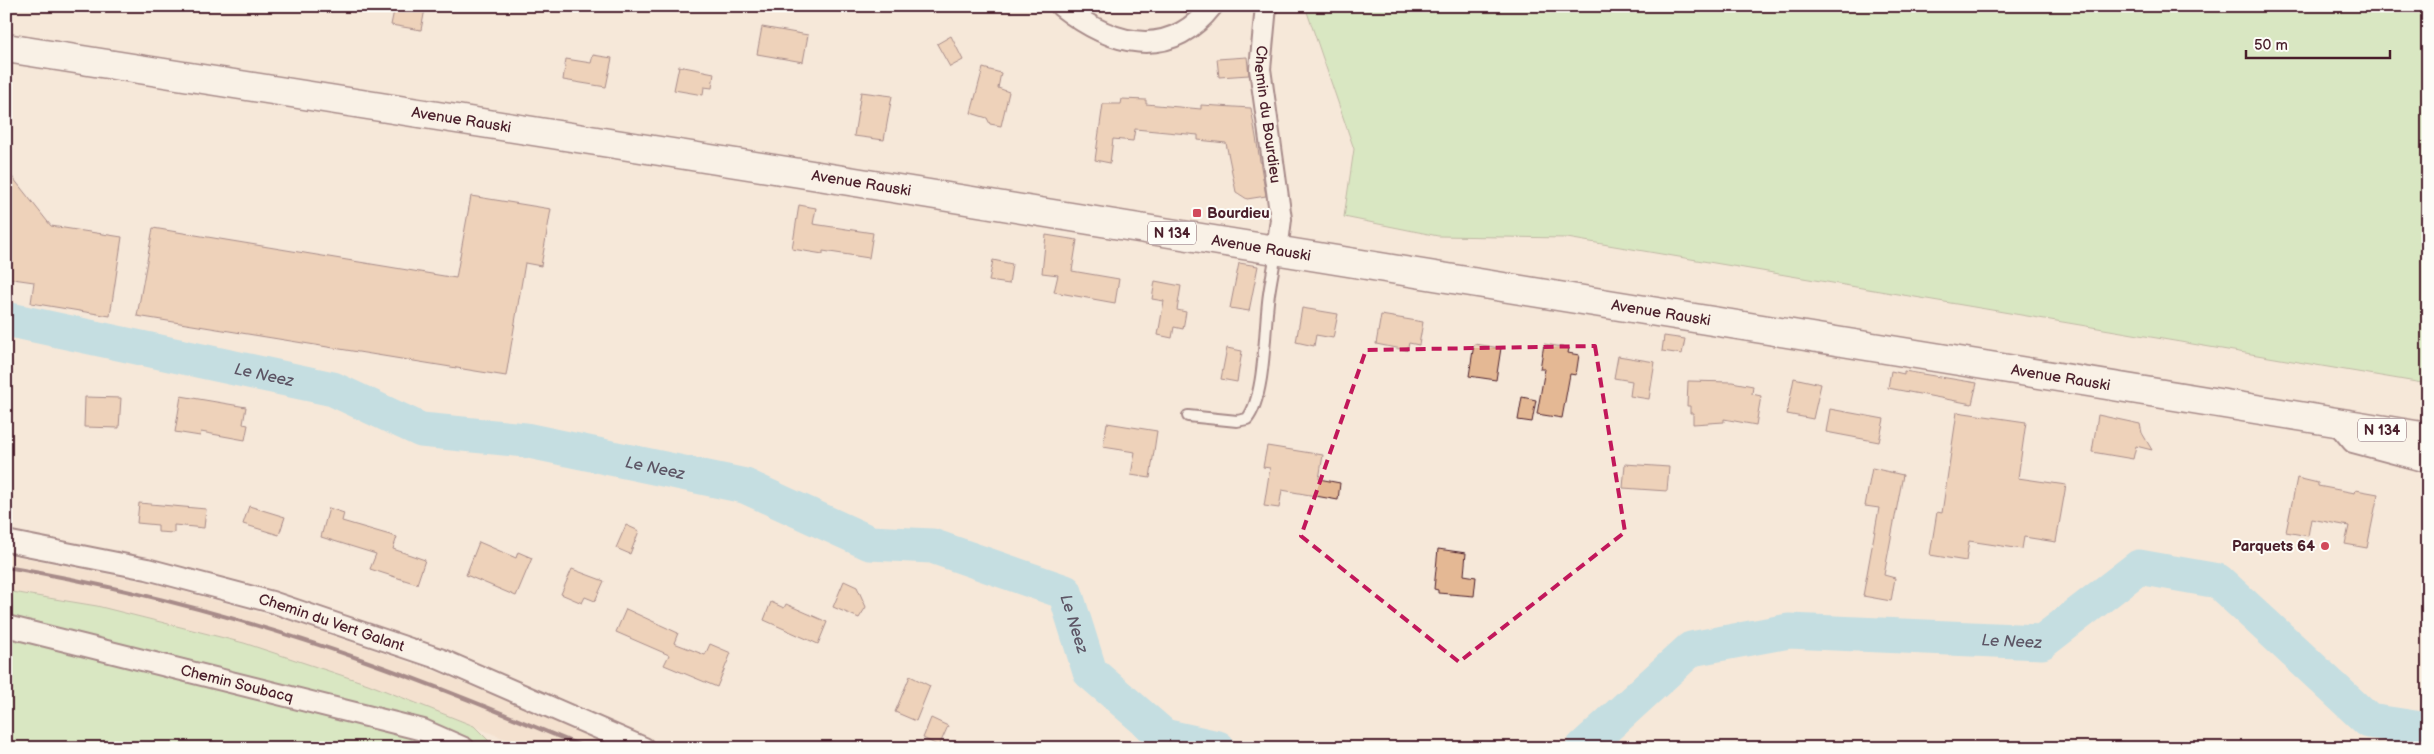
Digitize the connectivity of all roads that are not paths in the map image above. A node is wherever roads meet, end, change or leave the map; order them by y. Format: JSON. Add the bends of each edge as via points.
{"nodes":[{"id":1,"x":1061,"y":6,"type":"edge"},
{"id":2,"x":1212,"y":6,"type":"edge"},
{"id":3,"x":1266,"y":6,"type":"edge"},
{"id":4,"x":6,"y":48,"type":"edge"},
{"id":5,"x":1277,"y":251,"type":"junction"},
{"id":6,"x":1188,"y":416,"type":"dead end"},
{"id":7,"x":2336,"y":423,"type":"junction"},
{"id":8,"x":2428,"y":437,"type":"edge"},
{"id":9,"x":2428,"y":462,"type":"edge"},
{"id":10,"x":6,"y":541,"type":"edge"},
{"id":11,"x":6,"y":626,"type":"edge"},
{"id":12,"x":464,"y":748,"type":"edge"},
{"id":13,"x":644,"y":748,"type":"edge"}],
"edges":[{"from":1,"to":2,"type":"street","via":[[1113,37],[1154,42],[1176,37],[1196,24]]},
{"from":3,"to":5,"type":"street","name":"Chemin du Bourdieu","via":[[1260,69],[1282,219]]},
{"from":4,"to":5,"type":"main road","name":"Avenue Rauski","number":"N 134"},
{"from":5,"to":6,"type":"lane","via":[[1254,411],[1247,420],[1237,421]]},
{"from":5,"to":7,"type":"main road","name":"Avenue Rauski","number":"N 134"},
{"from":7,"to":8,"type":"main road","name":"Avenue Rauski","number":"N 134"},
{"from":7,"to":9,"type":"street","via":[[2354,442]]},
{"from":10,"to":13,"type":"street","name":"Chemin du Vert Galant","via":[[147,569],[272,602],[440,659]]},
{"from":11,"to":12,"type":"street","name":"Chemin Soubacq","via":[[423,730]]}]}
